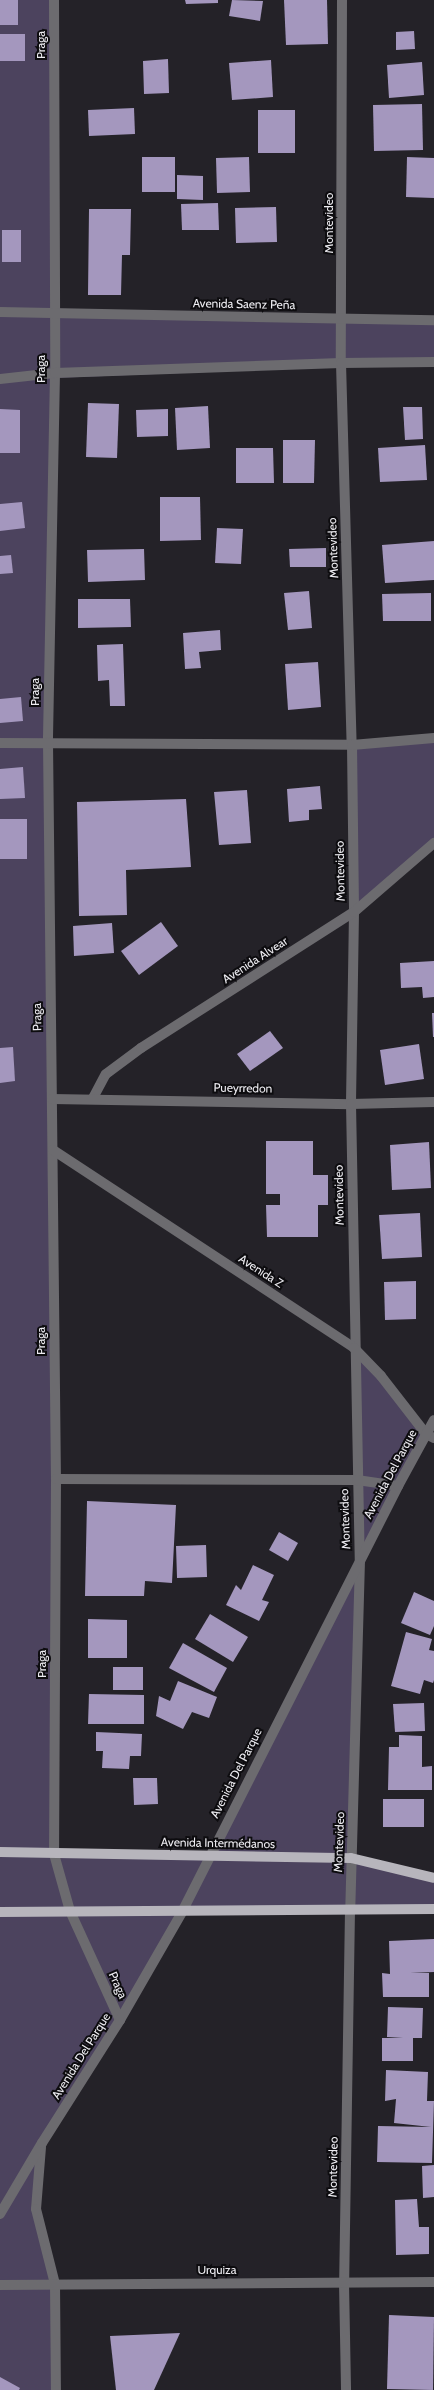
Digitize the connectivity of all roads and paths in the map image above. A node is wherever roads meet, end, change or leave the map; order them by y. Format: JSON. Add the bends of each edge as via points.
{"nodes":[{"id":1,"x":54,"y":0,"type":"edge"},
{"id":2,"x":342,"y":0,"type":"edge"},
{"id":3,"x":0,"y":312,"type":"edge"},
{"id":4,"x":53,"y":312,"type":"junction"},
{"id":5,"x":342,"y":319,"type":"junction"},
{"id":6,"x":434,"y":320,"type":"edge"},
{"id":7,"x":434,"y":362,"type":"edge"},
{"id":8,"x":341,"y":363,"type":"junction"},
{"id":9,"x":55,"y":373,"type":"junction"},
{"id":10,"x":0,"y":378,"type":"edge"},
{"id":11,"x":434,"y":738,"type":"edge"},
{"id":12,"x":48,"y":742,"type":"junction"},
{"id":13,"x":0,"y":743,"type":"edge"},
{"id":14,"x":352,"y":745,"type":"junction"},
{"id":15,"x":434,"y":843,"type":"edge"},
{"id":16,"x":354,"y":912,"type":"junction"},
{"id":17,"x":52,"y":1098,"type":"junction"},
{"id":18,"x":93,"y":1098,"type":"junction"},
{"id":19,"x":434,"y":1102,"type":"edge"},
{"id":20,"x":351,"y":1104,"type":"junction"},
{"id":21,"x":53,"y":1150,"type":"junction"},
{"id":22,"x":354,"y":1348,"type":"junction"},
{"id":23,"x":434,"y":1420,"type":"edge"},
{"id":24,"x":430,"y":1436,"type":"edge"},
{"id":25,"x":56,"y":1479,"type":"junction"},
{"id":26,"x":357,"y":1480,"type":"junction"},
{"id":27,"x":398,"y":1486,"type":"junction"},
{"id":28,"x":360,"y":1560,"type":"junction"},
{"id":29,"x":0,"y":1852,"type":"edge"},
{"id":30,"x":54,"y":1854,"type":"junction"},
{"id":31,"x":209,"y":1856,"type":"junction"},
{"id":32,"x":352,"y":1858,"type":"junction"},
{"id":33,"x":434,"y":1878,"type":"edge"},
{"id":34,"x":434,"y":1909,"type":"edge"},
{"id":35,"x":350,"y":1910,"type":"junction"},
{"id":36,"x":70,"y":1911,"type":"junction"},
{"id":37,"x":0,"y":1912,"type":"edge"},
{"id":38,"x":182,"y":1912,"type":"junction"},
{"id":39,"x":120,"y":2020,"type":"junction"},
{"id":40,"x":42,"y":2143,"type":"junction"},
{"id":41,"x":0,"y":2214,"type":"edge"},
{"id":42,"x":434,"y":2282,"type":"edge"},
{"id":43,"x":344,"y":2283,"type":"junction"},
{"id":44,"x":56,"y":2284,"type":"junction"},
{"id":45,"x":0,"y":2285,"type":"edge"},
{"id":46,"x":56,"y":2390,"type":"edge"},
{"id":47,"x":346,"y":2390,"type":"edge"}],
"edges":[{"from":1,"to":4,"type":"street","name":"Praga"},
{"from":2,"to":5,"type":"street","name":"Montevideo"},
{"from":3,"to":4,"type":"street","name":"Avenida Saenz Peña"},
{"from":4,"to":5,"type":"street","name":"Avenida Saenz Peña"},
{"from":4,"to":9,"type":"street","name":"Praga"},
{"from":5,"to":6,"type":"street","name":"Avenida Saenz Peña"},
{"from":5,"to":8,"type":"street","name":"Montevideo"},
{"from":7,"to":8,"type":"street"},
{"from":8,"to":9,"type":"street"},
{"from":8,"to":14,"type":"street","name":"Montevideo"},
{"from":9,"to":10,"type":"street"},
{"from":9,"to":12,"type":"street","name":"Praga"},
{"from":11,"to":14,"type":"street"},
{"from":12,"to":13,"type":"street"},
{"from":12,"to":14,"type":"street"},
{"from":12,"to":17,"type":"street","name":"Praga"},
{"from":14,"to":16,"type":"street","name":"Montevideo"},
{"from":15,"to":16,"type":"street","name":"Avenida Alvear"},
{"from":16,"to":18,"type":"street","name":"Avenida Alvear","via":[[141,1048],[106,1074]]},
{"from":16,"to":20,"type":"street","name":"Montevideo"},
{"from":17,"to":18,"type":"street","name":"Pueyrredon"},
{"from":17,"to":21,"type":"street","name":"Praga"},
{"from":18,"to":20,"type":"street","name":"Pueyrredon"},
{"from":19,"to":20,"type":"street","name":"Pueyrredon"},
{"from":20,"to":22,"type":"street","name":"Montevideo"},
{"from":21,"to":22,"type":"street","name":"Avenida Z"},
{"from":21,"to":25,"type":"street","name":"Praga"},
{"from":22,"to":24,"type":"street","name":"Avenida Z","via":[[381,1376]]},
{"from":22,"to":26,"type":"street","name":"Montevideo"},
{"from":23,"to":24,"type":"street","name":"Avenida Del Parque"},
{"from":24,"to":27,"type":"street","name":"Avenida Del Parque"},
{"from":25,"to":26,"type":"street"},
{"from":25,"to":30,"type":"street","name":"Praga"},
{"from":26,"to":27,"type":"street"},
{"from":26,"to":28,"type":"street","name":"Montevideo"},
{"from":27,"to":28,"type":"street","name":"Avenida Del Parque"},
{"from":28,"to":31,"type":"street","name":"Avenida Del Parque"},
{"from":28,"to":32,"type":"street","name":"Montevideo"},
{"from":29,"to":30,"type":"main road","name":"Avenida Intermédanos"},
{"from":30,"to":31,"type":"main road","name":"Avenida Intermédanos"},
{"from":30,"to":36,"type":"street","name":"Praga"},
{"from":31,"to":32,"type":"main road","name":"Avenida Intermédanos"},
{"from":31,"to":38,"type":"street","name":"Avenida Del Parque"},
{"from":32,"to":33,"type":"main road","name":"Avenida Intermédanos"},
{"from":32,"to":35,"type":"street","name":"Montevideo"},
{"from":34,"to":35,"type":"main road"},
{"from":35,"to":38,"type":"main road"},
{"from":35,"to":43,"type":"street","name":"Montevideo"},
{"from":36,"to":37,"type":"main road"},
{"from":36,"to":38,"type":"main road"},
{"from":36,"to":39,"type":"street","name":"Praga"},
{"from":38,"to":39,"type":"street","name":"Avenida Del Parque"},
{"from":39,"to":40,"type":"street","name":"Avenida Del Parque"},
{"from":40,"to":41,"type":"street","name":"Avenida Del Parque"},
{"from":40,"to":44,"type":"street","via":[[36,2209]]},
{"from":42,"to":43,"type":"street","name":"Urquiza"},
{"from":43,"to":44,"type":"street","name":"Urquiza"},
{"from":43,"to":47,"type":"street","name":"Montevideo"},
{"from":44,"to":45,"type":"street","name":"Urquiza"},
{"from":44,"to":46,"type":"street"}]}
